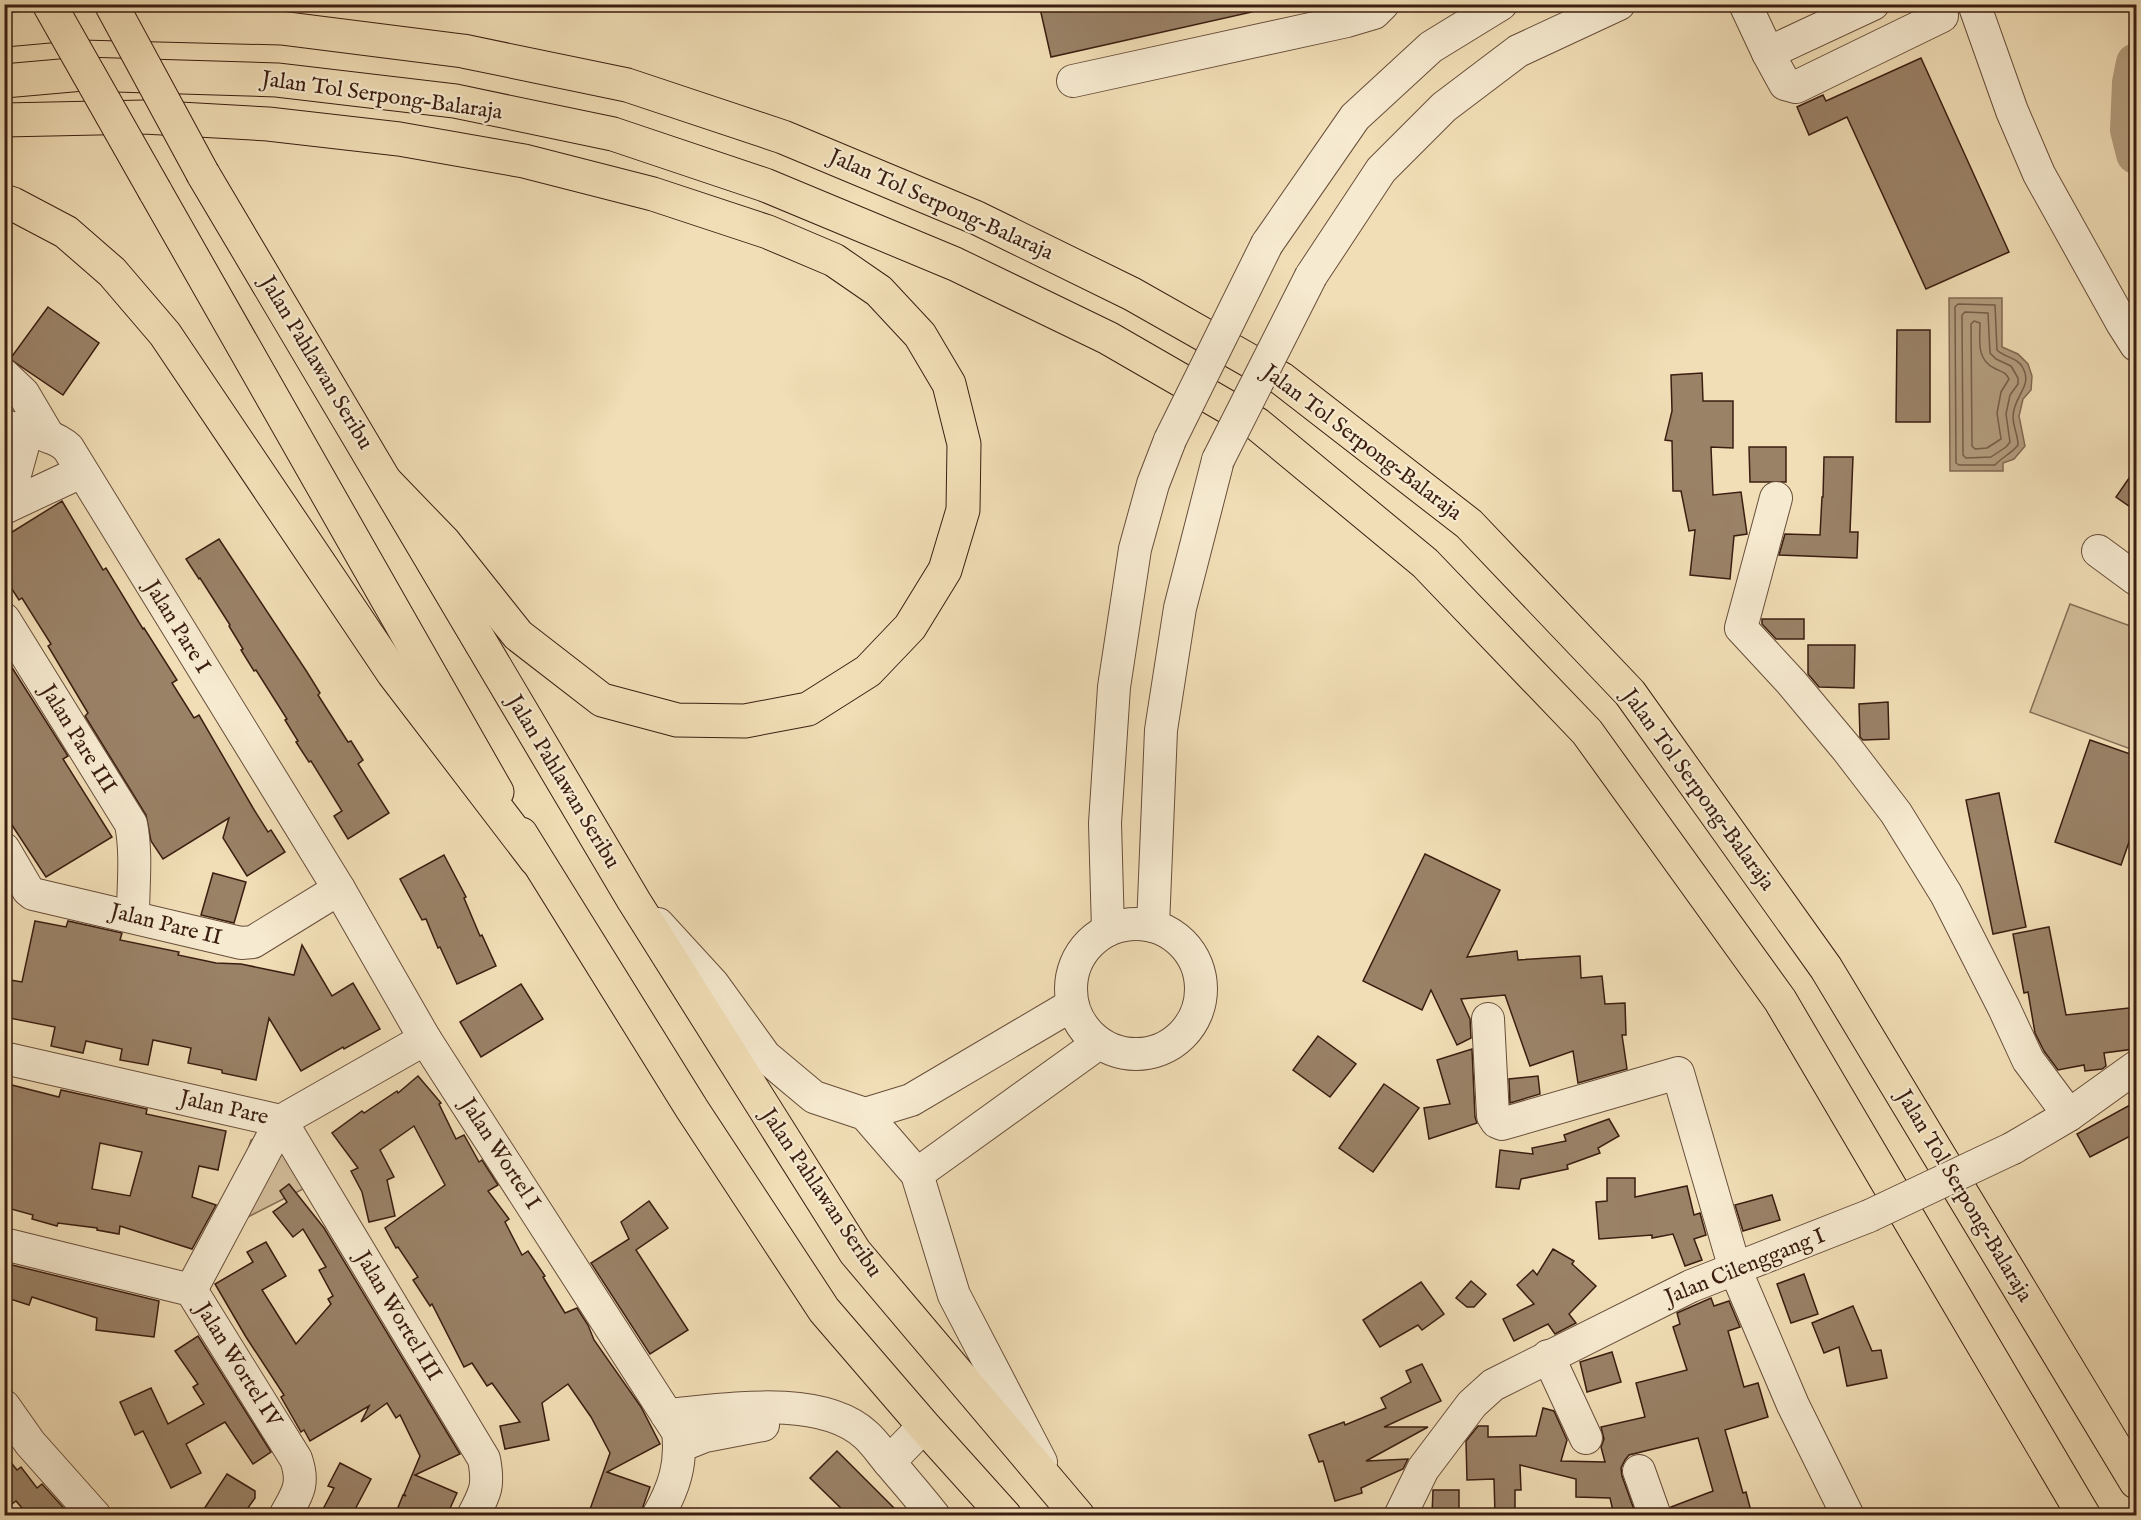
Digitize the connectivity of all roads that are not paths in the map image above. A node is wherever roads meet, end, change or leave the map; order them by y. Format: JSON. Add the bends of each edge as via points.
{"nodes":[{"id":1,"x":50,"y":4,"type":"edge"},
{"id":2,"x":111,"y":4,"type":"edge"},
{"id":3,"x":1383,"y":4,"type":"edge"},
{"id":4,"x":1500,"y":4,"type":"edge"},
{"id":5,"x":1620,"y":4,"type":"edge"},
{"id":6,"x":1745,"y":4,"type":"edge"},
{"id":7,"x":1873,"y":4,"type":"edge"},
{"id":8,"x":1938,"y":4,"type":"edge"},
{"id":9,"x":1974,"y":4,"type":"edge"},
{"id":10,"x":4,"y":30,"type":"edge"},
{"id":11,"x":1768,"y":53,"type":"junction"},
{"id":12,"x":4,"y":81,"type":"edge"},
{"id":13,"x":1073,"y":81,"type":"dead end"},
{"id":14,"x":4,"y":120,"type":"edge"},
{"id":15,"x":4,"y":201,"type":"edge"},
{"id":16,"x":2136,"y":345,"type":"edge"},
{"id":17,"x":4,"y":375,"type":"edge"},
{"id":18,"x":27,"y":431,"type":"edge"},
{"id":19,"x":81,"y":472,"type":"junction"},
{"id":20,"x":387,"y":483,"type":"junction"},
{"id":21,"x":1776,"y":498,"type":"dead end"},
{"id":22,"x":5,"y":507,"type":"edge"},
{"id":23,"x":2098,"y":551,"type":"dead end"},
{"id":24,"x":2136,"y":579,"type":"edge"},
{"id":25,"x":4,"y":619,"type":"edge"},
{"id":26,"x":4,"y":849,"type":"edge"},
{"id":27,"x":536,"y":860,"type":"junction"},
{"id":28,"x":133,"y":864,"type":"junction"},
{"id":29,"x":339,"y":889,"type":"junction"},
{"id":30,"x":634,"y":901,"type":"junction"},
{"id":31,"x":93,"y":908,"type":"junction"},
{"id":32,"x":133,"y":916,"type":"junction"},
{"id":33,"x":1153,"y":926,"type":"junction"},
{"id":34,"x":1108,"y":930,"type":"junction"},
{"id":35,"x":1072,"y":1005,"type":"junction"},
{"id":36,"x":1488,"y":1018,"type":"dead end"},
{"id":37,"x":426,"y":1039,"type":"junction"},
{"id":38,"x":1098,"y":1043,"type":"junction"},
{"id":39,"x":4,"y":1058,"type":"edge"},
{"id":40,"x":2136,"y":1067,"type":"edge"},
{"id":41,"x":865,"y":1114,"type":"junction"},
{"id":42,"x":2069,"y":1115,"type":"junction"},
{"id":43,"x":281,"y":1121,"type":"junction"},
{"id":44,"x":917,"y":1174,"type":"junction"},
{"id":45,"x":4,"y":1244,"type":"edge"},
{"id":46,"x":1735,"y":1269,"type":"junction"},
{"id":47,"x":191,"y":1290,"type":"junction"},
{"id":48,"x":1548,"y":1356,"type":"junction"},
{"id":49,"x":4,"y":1406,"type":"edge"},
{"id":50,"x":667,"y":1415,"type":"junction"},
{"id":51,"x":924,"y":1426,"type":"junction"},
{"id":52,"x":1586,"y":1438,"type":"dead end"},
{"id":53,"x":680,"y":1446,"type":"junction"},
{"id":54,"x":889,"y":1462,"type":"junction"},
{"id":55,"x":1639,"y":1471,"type":"dead end"},
{"id":56,"x":2136,"y":1482,"type":"edge"},
{"id":57,"x":1057,"y":1491,"type":"junction"},
{"id":58,"x":1839,"y":1513,"type":"edge"},
{"id":59,"x":95,"y":1515,"type":"edge"},
{"id":60,"x":285,"y":1515,"type":"edge"},
{"id":61,"x":473,"y":1515,"type":"edge"},
{"id":62,"x":658,"y":1515,"type":"edge"},
{"id":63,"x":934,"y":1515,"type":"edge"},
{"id":64,"x":1005,"y":1515,"type":"edge"},
{"id":65,"x":1078,"y":1515,"type":"edge"},
{"id":66,"x":1400,"y":1515,"type":"edge"},
{"id":67,"x":1655,"y":1515,"type":"edge"},
{"id":68,"x":2084,"y":1515,"type":"edge"}],
"edges":[{"from":1,"to":27,"type":"main road","bridge":true},
{"from":2,"to":20,"type":"main road","name":"Jalan Pahlawan Seribu","bridge":true,"via":[[203,174]]},
{"from":3,"to":13,"type":"street","via":[[1374,13],[1347,21]]},
{"from":4,"to":34,"type":"street","bridge":true,"via":[[1431,47],[1355,117],[1267,244],[1170,440],[1135,549],[1114,687],[1105,823]]},
{"from":5,"to":33,"type":"street","bridge":true,"via":[[1518,51],[1444,107],[1381,170],[1311,276],[1218,460],[1180,608],[1161,730]]},
{"from":6,"to":11,"type":"street"},
{"from":7,"to":11,"type":"street"},
{"from":8,"to":11,"type":"street","via":[[1942,16],[1796,87],[1785,84]]},
{"from":9,"to":16,"type":"street","via":[[2039,174]]},
{"from":10,"to":56,"type":"main road","name":"Jalan Tol Serpong–Balaraja","via":[[82,23],[281,28],[463,51],[627,85],[783,137],[977,218],[1132,294],[1282,380],[1469,524],[1630,693],[1827,968]]},
{"from":12,"to":68,"type":"main road","name":"Jalan Tol Serpong–Balaraja","via":[[83,74],[277,80],[455,101],[614,134],[765,185],[955,264],[1108,338],[1257,424],[1425,563],[1587,732],[1780,1000]]},
{"from":14,"to":20,"type":"main road","via":[[144,117],[268,124],[399,139],[524,161],[653,194],[747,225],[834,260],[879,291],[920,335],[949,384],[964,444],[963,510],[945,570],[910,627],[868,670],[807,708],[745,721],[677,720],[602,700],[518,635],[444,542]]},
{"from":15,"to":27,"type":"main road","via":[[66,232],[112,272],[165,334],[393,673]]},
{"from":17,"to":18,"type":"street","name":"Jalan Pare I","via":[[23,393]]},
{"from":18,"to":19,"type":"street","name":"Jalan Pare I","via":[[61,441]]},
{"from":18,"to":22,"type":"street"},
{"from":19,"to":22,"type":"street"},
{"from":19,"to":29,"type":"street","name":"Jalan Pare I"},
{"from":20,"to":30,"type":"main road","name":"Jalan Pahlawan Seribu"},
{"from":21,"to":42,"type":"street","via":[[1741,628],[1798,690],[1896,813],[1946,894],[2028,1060]]},
{"from":23,"to":24,"type":"street"},
{"from":25,"to":28,"type":"street","name":"Jalan Pare III","via":[[131,824],[136,850]]},
{"from":26,"to":31,"type":"street","name":"Jalan Pare II","via":[[33,894]]},
{"from":27,"to":51,"type":"main road","via":[[824,1310]]},
{"from":28,"to":31,"type":"street"},
{"from":28,"to":32,"type":"street","name":"Jalan Pare III"},
{"from":29,"to":32,"type":"street","name":"Jalan Pare II","via":[[248,944]]},
{"from":29,"to":37,"type":"street","name":"Jalan Wortel I"},
{"from":30,"to":41,"type":"street","via":[[713,984],[765,1056],[814,1097]]},
{"from":30,"to":57,"type":"main road","name":"Jalan Pahlawan Seribu","via":[[855,1252]]},
{"from":31,"to":32,"type":"street","name":"Jalan Pare II"},
{"from":33,"to":34,"type":"street","via":[[1130,924]]},
{"from":33,"to":38,"type":"street","via":[[1173,936],[1190,952],[1200,969],[1201,995],[1195,1017],[1182,1035],[1164,1048],[1142,1054],[1119,1053]]},
{"from":34,"to":35,"type":"street","via":[[1090,942],[1077,960],[1070,982]]},
{"from":35,"to":38,"type":"street","via":[[1077,1020]]},
{"from":35,"to":41,"type":"street","via":[[911,1100]]},
{"from":36,"to":46,"type":"street","via":[[1493,1116],[1502,1124],[1678,1073]]},
{"from":37,"to":43,"type":"street","name":"Jalan Pare"},
{"from":37,"to":50,"type":"street","name":"Jalan Wortel I"},
{"from":38,"to":44,"type":"street"},
{"from":39,"to":43,"type":"street","name":"Jalan Pare"},
{"from":40,"to":42,"type":"street","name":"Jalan Cilenggang I"},
{"from":41,"to":44,"type":"street"},
{"from":42,"to":46,"type":"street","name":"Jalan Cilenggang I","bridge":true,"via":[[2013,1148],[1869,1216]]},
{"from":43,"to":47,"type":"street"},
{"from":43,"to":61,"type":"street","name":"Jalan Wortel III","via":[[484,1459],[488,1478]]},
{"from":44,"to":57,"type":"street","via":[[954,1295]]},
{"from":45,"to":47,"type":"street","name":"Jalan Wortel IV"},
{"from":46,"to":48,"type":"street","name":"Jalan Cilenggang I","via":[[1691,1286]]},
{"from":46,"to":58,"type":"street"},
{"from":47,"to":60,"type":"street","name":"Jalan Wortel IV","via":[[296,1459],[301,1472],[300,1490]]},
{"from":48,"to":52,"type":"street"},
{"from":48,"to":66,"type":"street","name":"Jalan Cilenggang I","via":[[1493,1385],[1472,1404],[1423,1469]]},
{"from":49,"to":59,"type":"street","via":[[30,1443]]},
{"from":50,"to":53,"type":"street","name":"Jalan Wortel I","via":[[678,1432]]},
{"from":50,"to":54,"type":"street","via":[[757,1407],[816,1413],[847,1421],[867,1436]]},
{"from":51,"to":54,"type":"street"},
{"from":51,"to":64,"type":"main road"},
{"from":53,"to":54,"type":"street","via":[[705,1436],[766,1425],[826,1434]]},
{"from":53,"to":62,"type":"street","via":[[672,1492]]},
{"from":54,"to":63,"type":"street"},
{"from":55,"to":67,"type":"street"},
{"from":57,"to":65,"type":"main road","name":"Jalan Pahlawan Seribu"}]}
